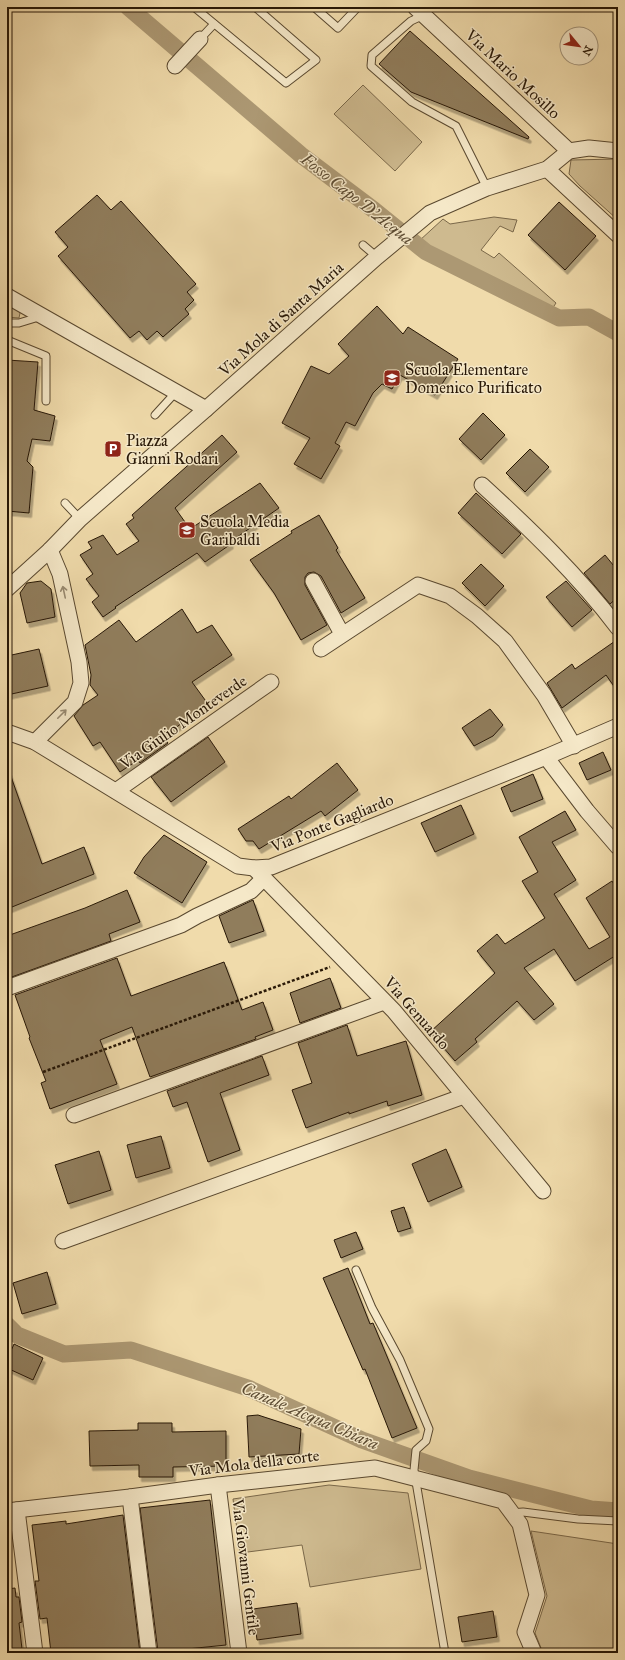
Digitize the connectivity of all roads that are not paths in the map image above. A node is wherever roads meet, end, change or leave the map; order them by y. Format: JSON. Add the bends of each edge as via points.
{"nodes":[{"id":1,"x":194,"y":7,"type":"edge"},
{"id":2,"x":255,"y":7,"type":"edge"},
{"id":3,"x":314,"y":7,"type":"edge"},
{"id":4,"x":358,"y":7,"type":"edge"},
{"id":5,"x":420,"y":11,"type":"edge"},
{"id":6,"x":214,"y":24,"type":"junction"},
{"id":7,"x":200,"y":39,"type":"joint"},
{"id":8,"x":175,"y":66,"type":"dead end"},
{"id":9,"x":569,"y":151,"type":"junction"},
{"id":10,"x":618,"y":151,"type":"edge"},
{"id":11,"x":546,"y":170,"type":"junction"},
{"id":12,"x":487,"y":188,"type":"junction"},
{"id":13,"x":618,"y":235,"type":"edge"},
{"id":14,"x":363,"y":245,"type":"dead end"},
{"id":15,"x":378,"y":257,"type":"junction"},
{"id":16,"x":7,"y":296,"type":"edge"},
{"id":17,"x":42,"y":316,"type":"junction"},
{"id":18,"x":7,"y":323,"type":"edge"},
{"id":19,"x":7,"y":340,"type":"edge"},
{"id":20,"x":178,"y":390,"type":"junction"},
{"id":21,"x":46,"y":401,"type":"dead end"},
{"id":22,"x":206,"y":410,"type":"junction"},
{"id":23,"x":155,"y":415,"type":"dead end"},
{"id":24,"x":482,"y":485,"type":"dead end"},
{"id":25,"x":65,"y":503,"type":"dead end"},
{"id":26,"x":80,"y":518,"type":"junction"},
{"id":27,"x":50,"y":550,"type":"junction"},
{"id":28,"x":313,"y":581,"type":"dead end"},
{"id":29,"x":7,"y":589,"type":"edge"},
{"id":30,"x":618,"y":628,"type":"edge"},
{"id":31,"x":342,"y":634,"type":"junction"},
{"id":32,"x":321,"y":649,"type":"dead end"},
{"id":33,"x":271,"y":682,"type":"dead end"},
{"id":34,"x":618,"y":726,"type":"edge"},
{"id":35,"x":7,"y":732,"type":"edge"},
{"id":36,"x":35,"y":742,"type":"junction"},
{"id":37,"x":574,"y":746,"type":"junction"},
{"id":38,"x":546,"y":757,"type":"junction"},
{"id":39,"x":116,"y":792,"type":"junction"},
{"id":40,"x":618,"y":847,"type":"edge"},
{"id":41,"x":259,"y":873,"type":"junction"},
{"id":42,"x":7,"y":988,"type":"edge"},
{"id":43,"x":384,"y":1002,"type":"junction"},
{"id":44,"x":464,"y":1096,"type":"junction"},
{"id":45,"x":74,"y":1115,"type":"dead end"},
{"id":46,"x":543,"y":1191,"type":"dead end"},
{"id":47,"x":63,"y":1241,"type":"dead end"},
{"id":48,"x":356,"y":1270,"type":"dead end"},
{"id":49,"x":415,"y":1474,"type":"junction"},
{"id":50,"x":218,"y":1485,"type":"junction"},
{"id":51,"x":130,"y":1497,"type":"junction"},
{"id":52,"x":507,"y":1507,"type":"junction"},
{"id":53,"x":12,"y":1510,"type":"edge"},
{"id":54,"x":618,"y":1521,"type":"edge"},
{"id":55,"x":35,"y":1653,"type":"edge"},
{"id":56,"x":149,"y":1653,"type":"edge"},
{"id":57,"x":239,"y":1653,"type":"edge"},
{"id":58,"x":445,"y":1653,"type":"edge"},
{"id":59,"x":534,"y":1653,"type":"edge"}],
"edges":[{"from":1,"to":6,"type":"lane"},
{"from":2,"to":6,"type":"lane","via":[[316,60],[286,83]]},
{"from":3,"to":4,"type":"lane","via":[[338,28]]},
{"from":5,"to":9,"type":"street","name":"Via Mario Mosillo"},
{"from":5,"to":12,"type":"lane","via":[[372,55],[371,66],[412,102],[456,126]]},
{"from":6,"to":7,"type":"lane"},
{"from":7,"to":8,"type":"street"},
{"from":9,"to":10,"type":"street","via":[[589,148]]},
{"from":9,"to":11,"type":"street","name":"Via Mola di Santa Maria"},
{"from":11,"to":12,"type":"street","name":"Via Mola di Santa Maria"},
{"from":11,"to":13,"type":"street"},
{"from":12,"to":15,"type":"street","name":"Via Mola di Santa Maria","via":[[430,213]]},
{"from":14,"to":15,"type":"lane"},
{"from":15,"to":22,"type":"street","name":"Via Mola di Santa Maria"},
{"from":16,"to":17,"type":"street"},
{"from":17,"to":18,"type":"lane","via":[[19,323]]},
{"from":17,"to":20,"type":"street"},
{"from":19,"to":21,"type":"lane","via":[[46,356]]},
{"from":20,"to":22,"type":"street"},
{"from":20,"to":23,"type":"lane"},
{"from":22,"to":26,"type":"street","name":"Via Mola di Santa Maria"},
{"from":24,"to":30,"type":"street","via":[[534,533],[604,608]]},
{"from":25,"to":26,"type":"lane"},
{"from":26,"to":27,"type":"street","name":"Via Mola di Santa Maria"},
{"from":27,"to":29,"type":"street","name":"Via Mola di Santa Maria"},
{"from":36,"to":27,"type":"street","one_way":true,"via":[[75,702],[81,683],[79,662],[60,574]]},
{"from":28,"to":31,"type":"street"},
{"from":31,"to":32,"type":"street"},
{"from":31,"to":37,"type":"street","via":[[418,585],[450,596],[505,641],[544,695]]},
{"from":33,"to":39,"type":"street","name":"Via Giulio Monteverde"},
{"from":34,"to":37,"type":"street","name":"Via Ponte Gagliardo"},
{"from":35,"to":36,"type":"street","name":"Via Ponte Gagliardo"},
{"from":36,"to":39,"type":"street","name":"Via Ponte Gagliardo"},
{"from":37,"to":38,"type":"street","name":"Via Ponte Gagliardo"},
{"from":38,"to":40,"type":"street","via":[[587,812]]},
{"from":38,"to":41,"type":"street","name":"Via Ponte Gagliardo"},
{"from":39,"to":41,"type":"street","name":"Via Ponte Gagliardo","via":[[238,866]]},
{"from":41,"to":42,"type":"street","via":[[251,891],[181,926]]},
{"from":41,"to":43,"type":"street","name":"Via Genuardo"},
{"from":43,"to":44,"type":"street","name":"Via Genuardo"},
{"from":43,"to":45,"type":"street"},
{"from":44,"to":46,"type":"street","name":"Via Genuardo"},
{"from":44,"to":47,"type":"street"},
{"from":48,"to":49,"type":"lane","via":[[372,1308],[400,1360],[429,1429],[426,1441],[416,1450]]},
{"from":49,"to":50,"type":"street","name":"Via Mola della corte","via":[[375,1468]]},
{"from":49,"to":52,"type":"street","name":"Via Mola della corte"},
{"from":49,"to":58,"type":"lane"},
{"from":50,"to":51,"type":"street","name":"Via Mola della corte"},
{"from":50,"to":57,"type":"street","name":"Via Giovanni Gentile"},
{"from":51,"to":53,"type":"street","name":"Via Mola della corte"},
{"from":51,"to":56,"type":"street"},
{"from":52,"to":54,"type":"lane","via":[[524,1512],[578,1519]]},
{"from":52,"to":59,"type":"street","via":[[520,1524],[537,1595],[525,1632]]},
{"from":53,"to":55,"type":"street"}]}
